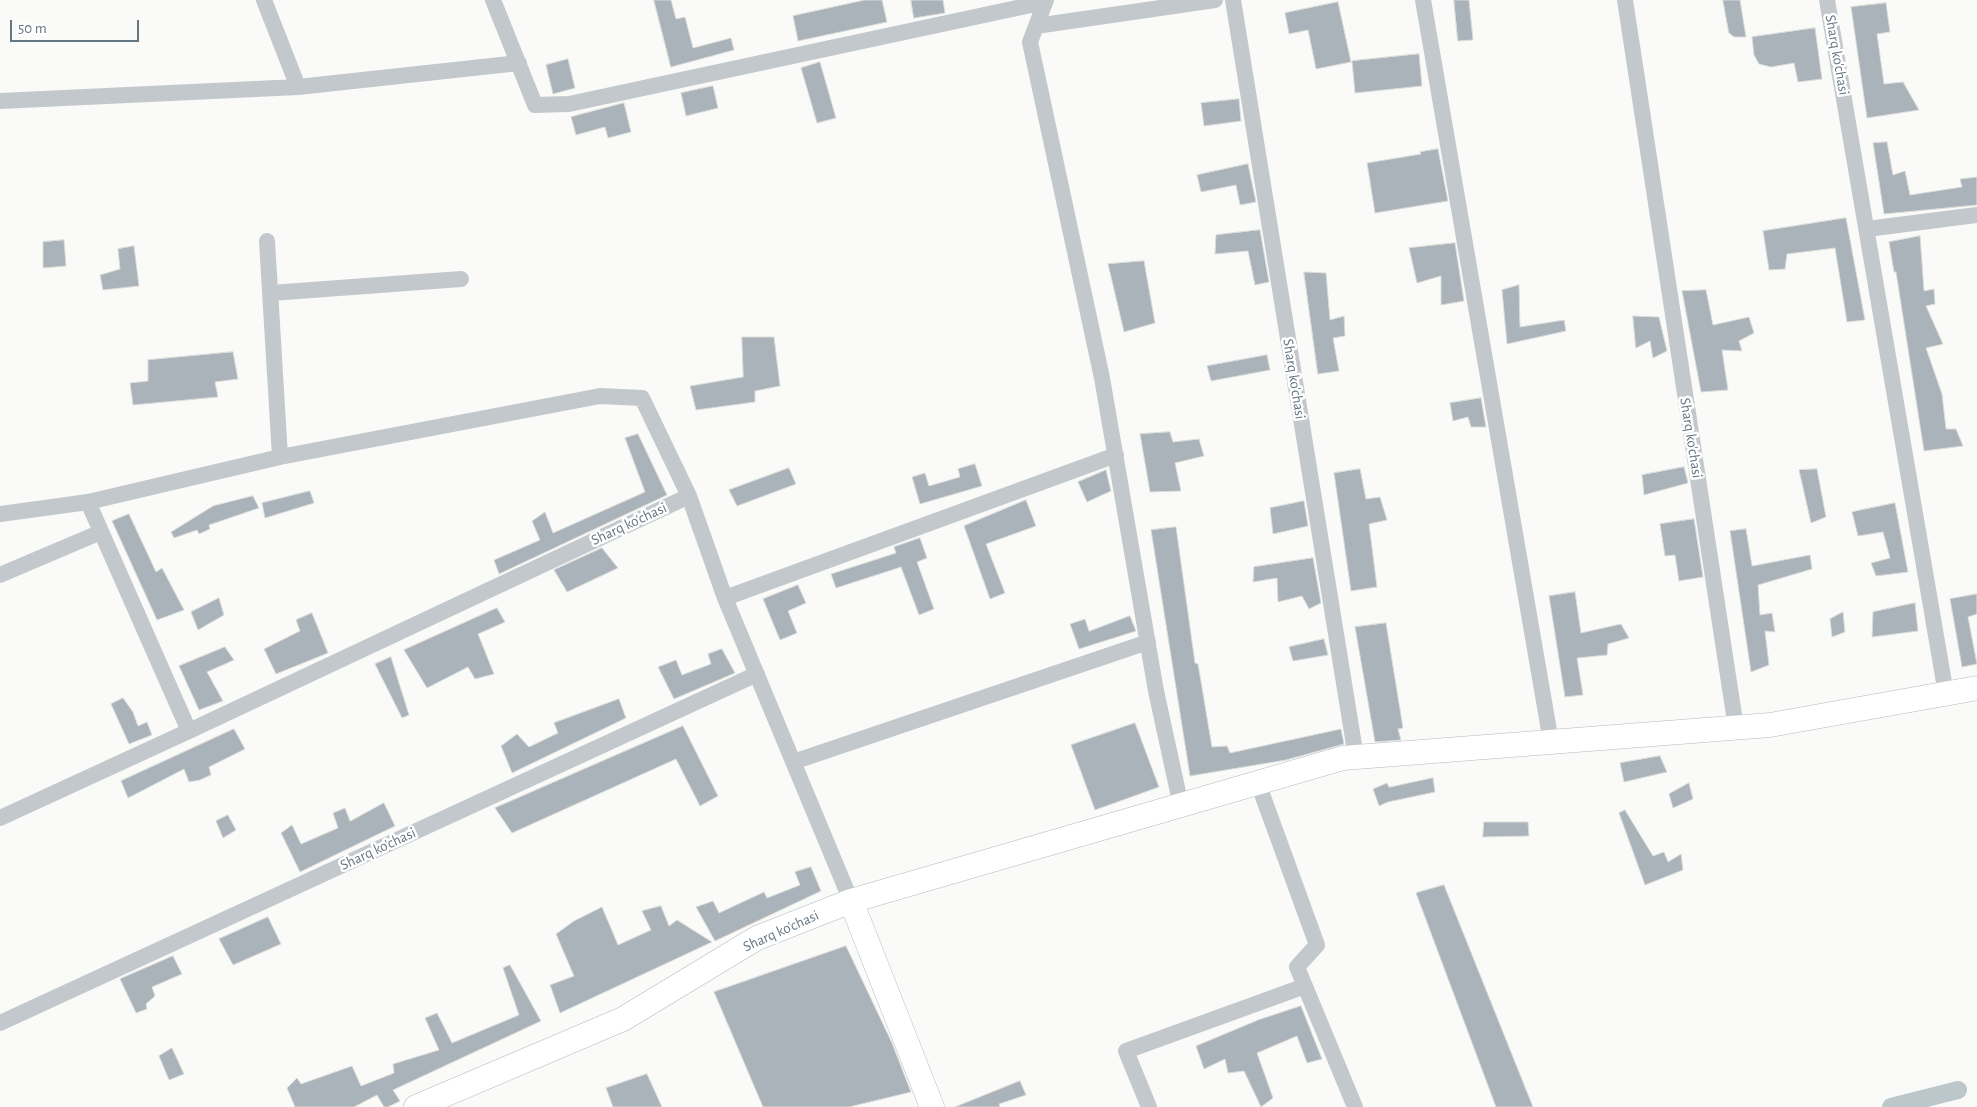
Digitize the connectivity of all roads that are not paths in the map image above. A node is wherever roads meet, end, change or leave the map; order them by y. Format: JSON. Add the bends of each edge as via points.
{"nodes":[{"id":1,"x":264,"y":0,"type":"edge"},
{"id":2,"x":493,"y":0,"type":"edge"},
{"id":3,"x":1215,"y":0,"type":"edge"},
{"id":4,"x":1233,"y":0,"type":"edge"},
{"id":5,"x":1423,"y":0,"type":"edge"},
{"id":6,"x":1625,"y":0,"type":"edge"},
{"id":7,"x":1827,"y":0,"type":"edge"},
{"id":8,"x":1046,"y":1,"type":"edge"},
{"id":9,"x":1036,"y":26,"type":"junction"},
{"id":10,"x":519,"y":63,"type":"junction"},
{"id":11,"x":298,"y":87,"type":"junction"},
{"id":12,"x":0,"y":101,"type":"edge"},
{"id":13,"x":1977,"y":215,"type":"edge"},
{"id":14,"x":1867,"y":229,"type":"junction"},
{"id":15,"x":268,"y":241,"type":"dead end"},
{"id":16,"x":461,"y":279,"type":"dead end"},
{"id":17,"x":270,"y":294,"type":"junction"},
{"id":18,"x":1116,"y":455,"type":"junction"},
{"id":19,"x":280,"y":457,"type":"junction"},
{"id":20,"x":689,"y":496,"type":"junction"},
{"id":21,"x":88,"y":502,"type":"junction"},
{"id":22,"x":0,"y":514,"type":"edge"},
{"id":23,"x":101,"y":532,"type":"junction"},
{"id":24,"x":0,"y":575,"type":"edge"},
{"id":25,"x":725,"y":598,"type":"junction"},
{"id":26,"x":1148,"y":642,"type":"junction"},
{"id":27,"x":757,"y":674,"type":"junction"},
{"id":28,"x":1977,"y":688,"type":"edge"},
{"id":29,"x":1946,"y":694,"type":"junction"},
{"id":30,"x":1736,"y":728,"type":"junction"},
{"id":31,"x":189,"y":732,"type":"junction"},
{"id":32,"x":1551,"y":742,"type":"junction"},
{"id":33,"x":1356,"y":757,"type":"junction"},
{"id":34,"x":793,"y":762,"type":"junction"},
{"id":35,"x":1258,"y":783,"type":"junction"},
{"id":36,"x":1181,"y":806,"type":"junction"},
{"id":37,"x":0,"y":818,"type":"edge"},
{"id":38,"x":851,"y":901,"type":"junction"},
{"id":39,"x":1305,"y":986,"type":"junction"},
{"id":40,"x":0,"y":1023,"type":"edge"},
{"id":41,"x":416,"y":1107,"type":"edge"},
{"id":42,"x":932,"y":1107,"type":"edge"},
{"id":43,"x":1149,"y":1107,"type":"edge"},
{"id":44,"x":1355,"y":1107,"type":"edge"}],
"edges":[{"from":1,"to":11,"type":"street"},
{"from":2,"to":10,"type":"street"},
{"from":3,"to":9,"type":"street"},
{"from":4,"to":33,"type":"street","name":"Sharq ko'chasi"},
{"from":5,"to":32,"type":"street"},
{"from":6,"to":30,"type":"street","name":"Sharq ko'chasi"},
{"from":7,"to":14,"type":"street","name":"Sharq ko'chasi"},
{"from":8,"to":9,"type":"street"},
{"from":8,"to":10,"type":"street","via":[[569,104],[535,105]]},
{"from":9,"to":18,"type":"street","via":[[1030,42]]},
{"from":10,"to":11,"type":"street"},
{"from":11,"to":12,"type":"street"},
{"from":13,"to":14,"type":"street"},
{"from":14,"to":29,"type":"street","name":"Sharq ko'chasi"},
{"from":15,"to":17,"type":"street"},
{"from":16,"to":17,"type":"street"},
{"from":17,"to":19,"type":"street"},
{"from":18,"to":25,"type":"street"},
{"from":18,"to":26,"type":"street"},
{"from":19,"to":20,"type":"street","via":[[600,396],[642,398]]},
{"from":19,"to":21,"type":"street"},
{"from":20,"to":25,"type":"street"},
{"from":20,"to":31,"type":"street","name":"Sharq ko'chasi"},
{"from":21,"to":22,"type":"street"},
{"from":21,"to":23,"type":"street"},
{"from":23,"to":24,"type":"street"},
{"from":23,"to":31,"type":"street"},
{"from":25,"to":27,"type":"street"},
{"from":26,"to":34,"type":"street"},
{"from":26,"to":36,"type":"street"},
{"from":27,"to":34,"type":"street"},
{"from":27,"to":40,"type":"street","name":"Sharq ko'chasi"},
{"from":28,"to":29,"type":"street","name":"Sharq ko'chasi"},
{"from":29,"to":30,"type":"street","name":"Sharq ko'chasi","via":[[1770,726]]},
{"from":30,"to":32,"type":"street","name":"Sharq ko'chasi"},
{"from":31,"to":37,"type":"street","name":"Sharq ko'chasi"},
{"from":32,"to":33,"type":"street","name":"Sharq ko'chasi"},
{"from":33,"to":35,"type":"street","name":"Sharq ko'chasi","via":[[1342,758]]},
{"from":34,"to":38,"type":"street"},
{"from":35,"to":36,"type":"street","name":"Sharq ko'chasi"},
{"from":35,"to":39,"type":"street","via":[[1317,945],[1298,967]]},
{"from":36,"to":38,"type":"street","name":"Sharq ko'chasi"},
{"from":38,"to":41,"type":"street","name":"Sharq ko'chasi","via":[[757,938],[623,1020]]},
{"from":38,"to":42,"type":"street"},
{"from":39,"to":43,"type":"street","via":[[1126,1051]]},
{"from":39,"to":44,"type":"street"}]}
